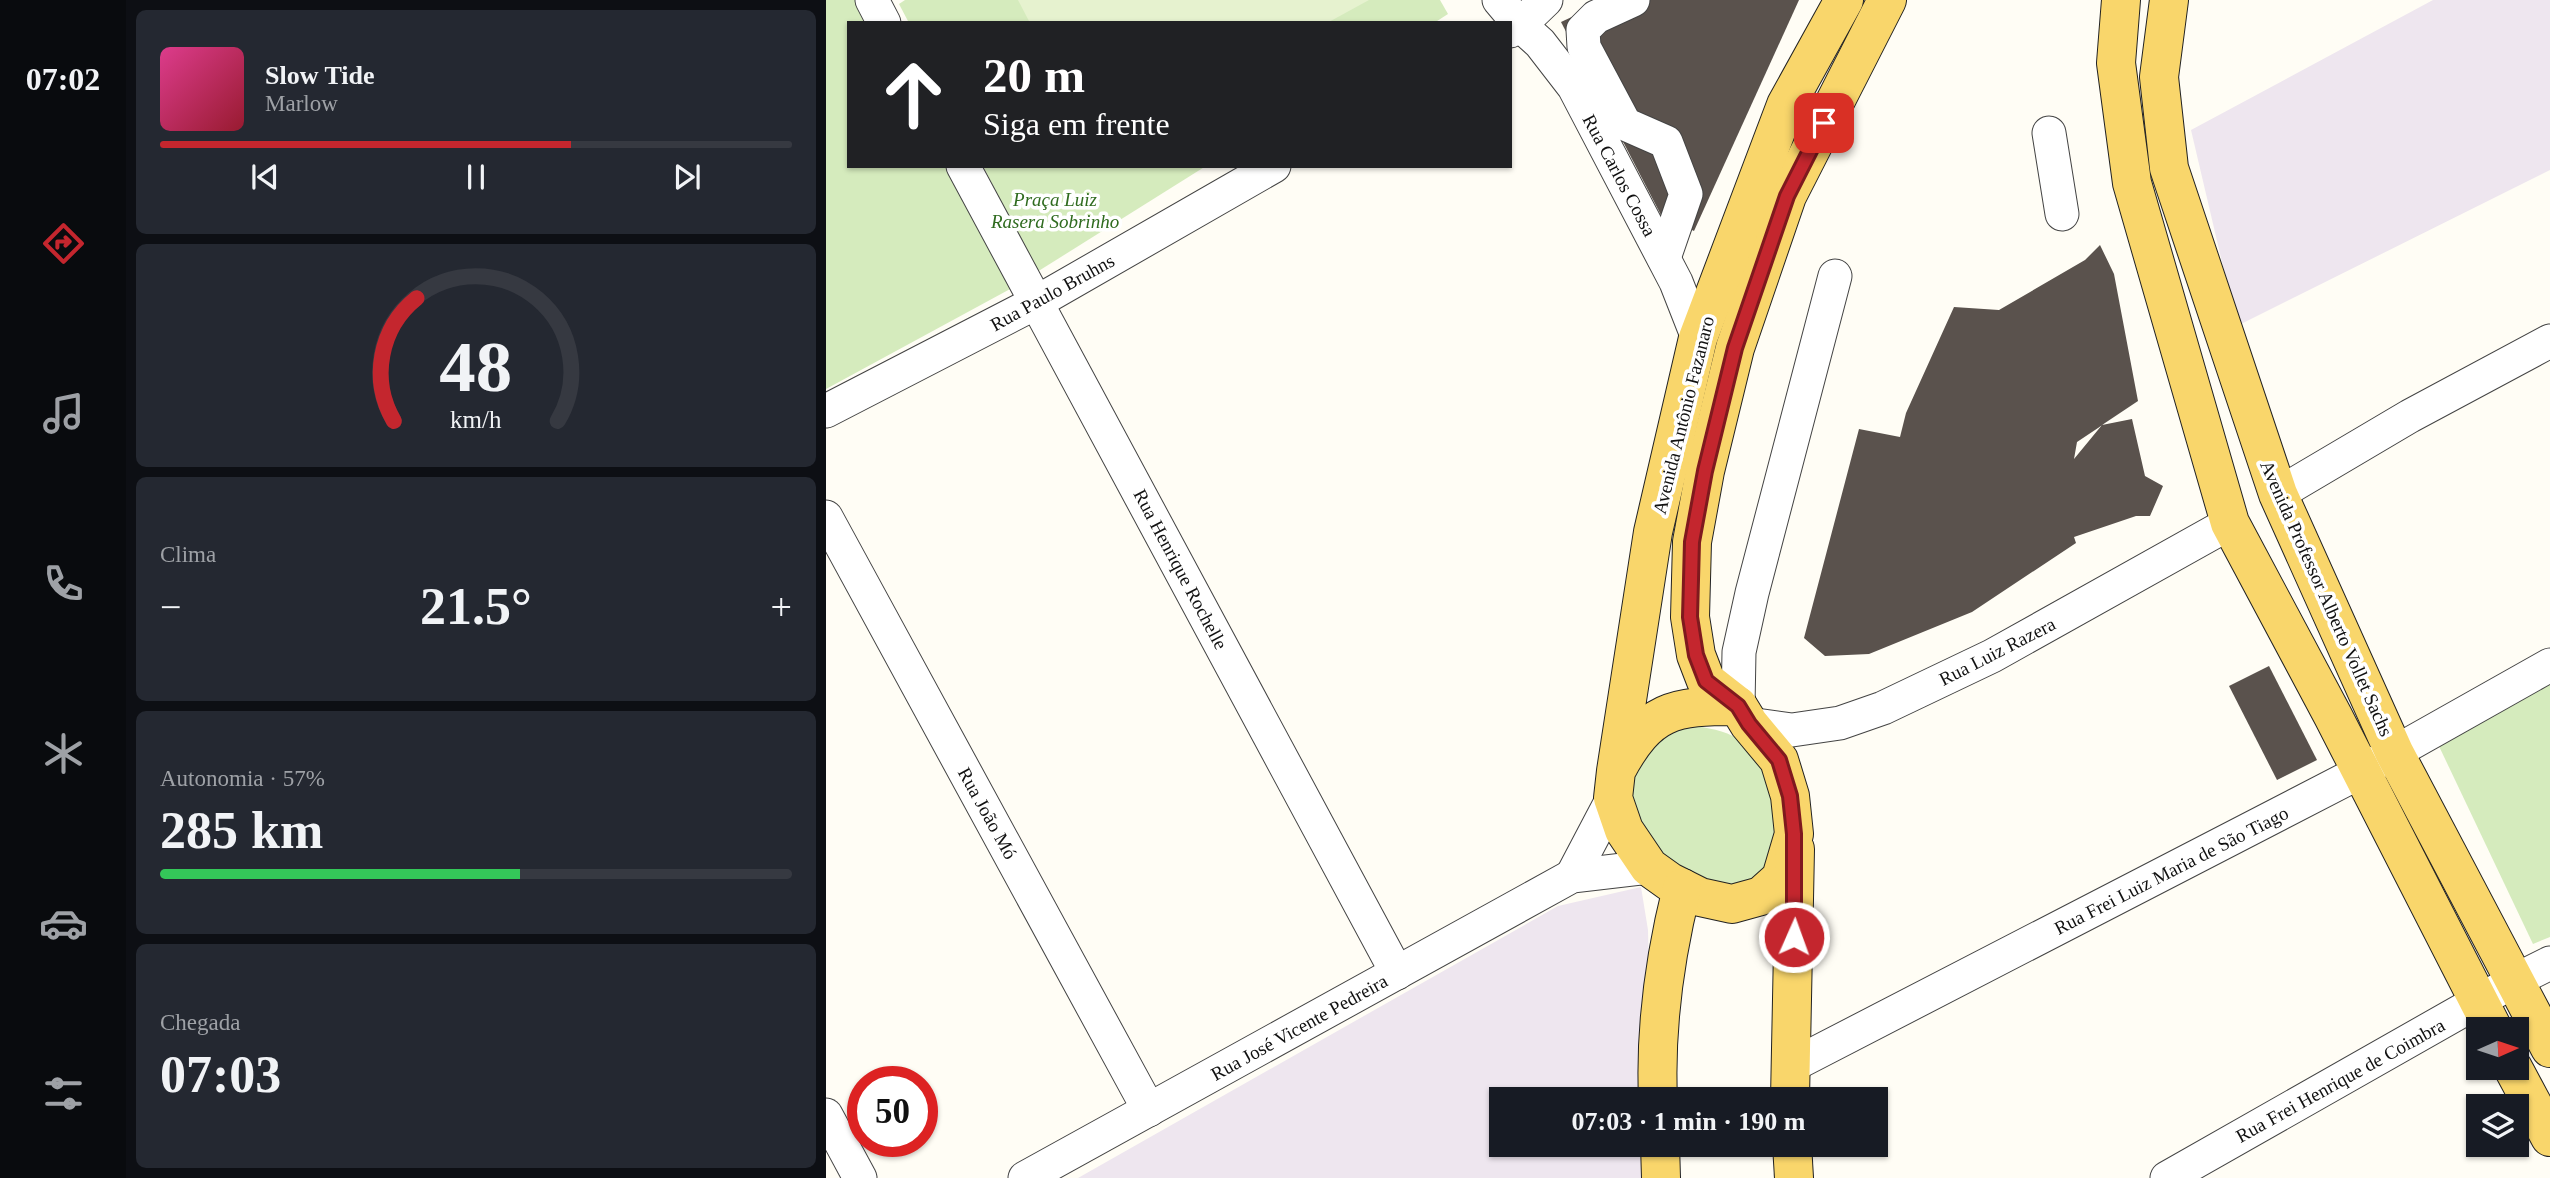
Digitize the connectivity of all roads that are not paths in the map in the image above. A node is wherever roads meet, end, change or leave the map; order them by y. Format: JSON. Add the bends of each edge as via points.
{"nodes":[{"id":1,"x":872,"y":0,"type":"edge"},
{"id":2,"x":1499,"y":0,"type":"edge"},
{"id":3,"x":1546,"y":0,"type":"edge"},
{"id":4,"x":1633,"y":0,"type":"edge"},
{"id":5,"x":1844,"y":0,"type":"edge"},
{"id":6,"x":1887,"y":0,"type":"edge"},
{"id":7,"x":2121,"y":0,"type":"edge"},
{"id":8,"x":2169,"y":0,"type":"edge"},
{"id":9,"x":883,"y":21,"type":"edge"},
{"id":10,"x":1511,"y":21,"type":"edge"},
{"id":11,"x":1515,"y":28,"type":"edge"},
{"id":12,"x":2049,"y":132,"type":"dead end"},
{"id":13,"x":964,"y":168,"type":"edge"},
{"id":14,"x":1271,"y":168,"type":"edge"},
{"id":15,"x":2062,"y":214,"type":"dead end"},
{"id":16,"x":1664,"y":258,"type":"junction"},
{"id":17,"x":1835,"y":276,"type":"dead end"},
{"id":18,"x":2164,"y":295,"type":"junction"},
{"id":19,"x":1037,"y":302,"type":"junction"},
{"id":20,"x":1698,"y":338,"type":"junction"},
{"id":21,"x":2550,"y":341,"type":"edge"},
{"id":22,"x":826,"y":411,"type":"edge"},
{"id":23,"x":2278,"y":494,"type":"junction"},
{"id":24,"x":826,"y":517,"type":"edge"},
{"id":25,"x":2230,"y":523,"type":"junction"},
{"id":26,"x":2344,"y":644,"type":"junction"},
{"id":27,"x":2550,"y":665,"type":"edge"},
{"id":28,"x":1744,"y":715,"type":"junction"},
{"id":29,"x":2395,"y":752,"type":"junction"},
{"id":30,"x":2360,"y":772,"type":"junction"},
{"id":31,"x":1615,"y":784,"type":"junction"},
{"id":32,"x":1794,"y":834,"type":"junction"},
{"id":33,"x":1649,"y":867,"type":"junction"},
{"id":34,"x":1572,"y":876,"type":"junction"},
{"id":35,"x":1682,"y":888,"type":"junction"},
{"id":36,"x":2550,"y":963,"type":"edge"},
{"id":37,"x":1397,"y":973,"type":"junction"},
{"id":38,"x":2514,"y":981,"type":"junction"},
{"id":39,"x":2486,"y":1015,"type":"edge"},
{"id":40,"x":2550,"y":1048,"type":"edge"},
{"id":41,"x":2519,"y":1080,"type":"edge"},
{"id":42,"x":1790,"y":1083,"type":"edge"},
{"id":43,"x":1659,"y":1087,"type":"edge"},
{"id":44,"x":1149,"y":1110,"type":"junction"},
{"id":45,"x":826,"y":1115,"type":"edge"},
{"id":46,"x":2550,"y":1137,"type":"edge"},
{"id":47,"x":1660,"y":1157,"type":"edge"},
{"id":48,"x":1793,"y":1157,"type":"edge"},
{"id":49,"x":860,"y":1178,"type":"edge"},
{"id":50,"x":1025,"y":1178,"type":"edge"},
{"id":51,"x":1661,"y":1178,"type":"edge"},
{"id":52,"x":1794,"y":1178,"type":"edge"},
{"id":53,"x":2167,"y":1178,"type":"edge"}],
"edges":[{"from":1,"to":9,"type":"street"},
{"from":2,"to":10,"type":"street","name":"Rua Carlos Cossa"},
{"from":3,"to":11,"type":"street"},
{"from":4,"to":16,"type":"street","via":[[1596,17],[1583,30],[1584,47],[1625,124],[1666,142],[1686,194]]},
{"from":5,"to":20,"type":"main road","name":"Avenida Antônio Fazanaro","via":[[1786,104]]},
{"from":6,"to":28,"type":"main road","name":"Avenida Antônio Fazanaro","via":[[1787,196],[1735,348],[1705,471],[1692,542],[1690,617],[1696,655],[1706,681]]},
{"from":7,"to":18,"type":"main road","via":[[2116,63],[2132,183]]},
{"from":8,"to":23,"type":"main road","name":"Avenida Professor Alberto Vollet Sachs","via":[[2159,77],[2169,168]]},
{"from":11,"to":16,"type":"street","name":"Rua Carlos Cossa","via":[[1540,43],[1574,87]]},
{"from":12,"to":15,"type":"street"},
{"from":13,"to":19,"type":"street","name":"Rua Henrique Rochelle"},
{"from":14,"to":19,"type":"street","name":"Rua Paulo Bruhns"},
{"from":16,"to":20,"type":"street","name":"Rua Carlos Cossa"},
{"from":17,"to":28,"type":"street","via":[[1739,652]]},
{"from":18,"to":23,"type":"main road","via":[[2186,312],[2253,495]]},
{"from":18,"to":25,"type":"main road"},
{"from":19,"to":22,"type":"street","name":"Rua Paulo Bruhns"},
{"from":19,"to":37,"type":"street","name":"Rua Henrique Rochelle"},
{"from":20,"to":31,"type":"main road","name":"Avenida Antônio Fazanaro","via":[[1653,533]]},
{"from":21,"to":23,"type":"street"},
{"from":23,"to":26,"type":"main road","name":"Avenida Professor Alberto Vollet Sachs"},
{"from":24,"to":44,"type":"street","name":"Rua João Mó"},
{"from":25,"to":26,"type":"main road","via":[[2246,526],[2269,541],[2307,606]]},
{"from":25,"to":28,"type":"street","name":"Rua Luiz Razera","via":[[1993,656],[1883,708],[1840,723],[1792,730]]},
{"from":25,"to":30,"type":"main road"},
{"from":26,"to":29,"type":"main road","name":"Avenida Professor Alberto Vollet Sachs"},
{"from":27,"to":29,"type":"street","name":"Rua Frei Luiz Maria de São Tiago"},
{"from":28,"to":31,"type":"main road","via":[[1691,706],[1667,713],[1644,729],[1628,749]]},
{"from":28,"to":32,"type":"main road","via":[[1779,760],[1790,796]]},
{"from":29,"to":30,"type":"street","name":"Rua Frei Luiz Maria de São Tiago"},
{"from":29,"to":38,"type":"main road","name":"Avenida Professor Alberto Vollet Sachs"},
{"from":30,"to":39,"type":"main road"},
{"from":30,"to":42,"type":"street","name":"Rua Frei Luiz Maria de São Tiago"},
{"from":31,"to":33,"type":"main road","via":[[1625,830]]},
{"from":31,"to":34,"type":"street"},
{"from":32,"to":35,"type":"main road","via":[[1781,878],[1761,896],[1732,904]]},
{"from":32,"to":42,"type":"main road"},
{"from":33,"to":34,"type":"street","name":"Rua José Vicente Pedreira"},
{"from":33,"to":35,"type":"main road"},
{"from":34,"to":37,"type":"street","name":"Rua José Vicente Pedreira"},
{"from":35,"to":43,"type":"main road","via":[[1663,1001]]},
{"from":36,"to":38,"type":"street","name":"Rua Frei Henrique de Coimbra"},
{"from":37,"to":44,"type":"street","name":"Rua José Vicente Pedreira"},
{"from":38,"to":39,"type":"street","name":"Rua Frei Henrique de Coimbra"},
{"from":38,"to":40,"type":"main road","name":"Avenida Professor Alberto Vollet Sachs"},
{"from":39,"to":53,"type":"street","name":"Rua Frei Henrique de Coimbra"},
{"from":41,"to":46,"type":"main road"},
{"from":44,"to":50,"type":"street","name":"Rua José Vicente Pedreira"},
{"from":45,"to":49,"type":"street"},
{"from":47,"to":51,"type":"main road"},
{"from":48,"to":52,"type":"main road"}]}
